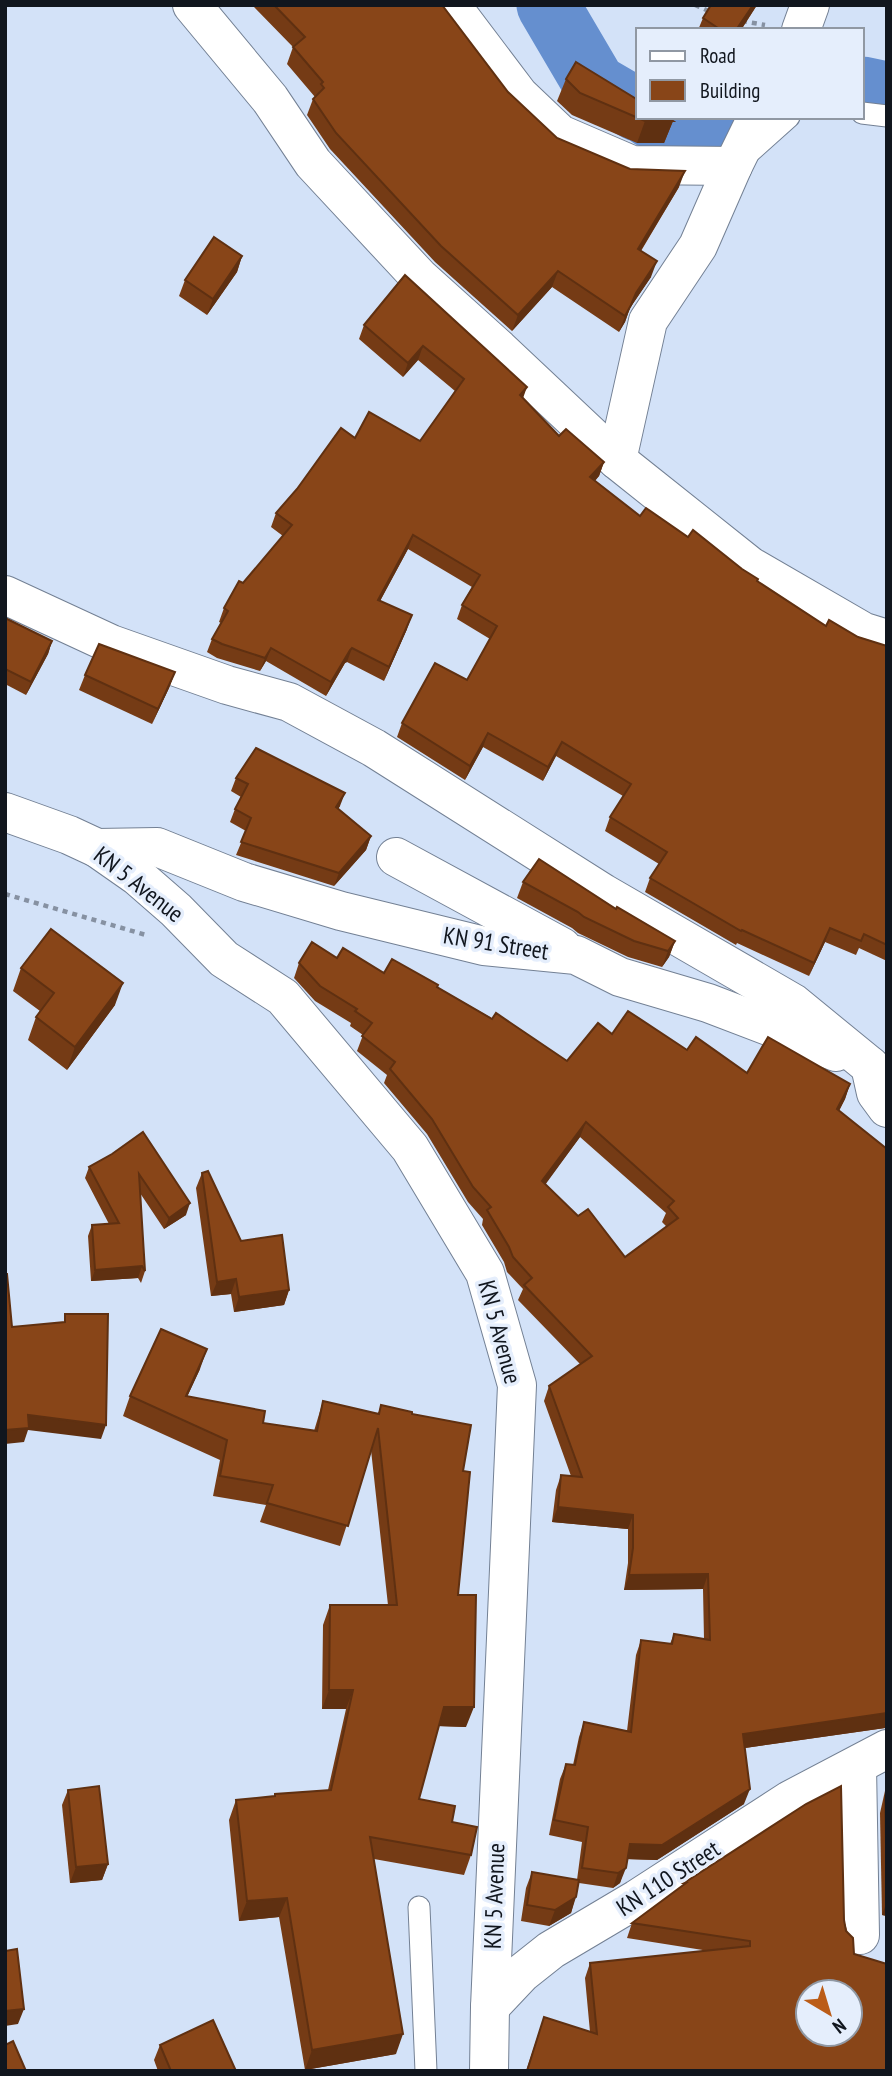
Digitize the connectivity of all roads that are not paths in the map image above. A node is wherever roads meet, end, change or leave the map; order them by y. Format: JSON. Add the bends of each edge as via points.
{"nodes":[{"id":1,"x":192,"y":5,"type":"edge"},
{"id":2,"x":451,"y":5,"type":"edge"},
{"id":3,"x":810,"y":5,"type":"edge"},
{"id":4,"x":789,"y":28,"type":"edge"},
{"id":5,"x":864,"y":113,"type":"edge"},
{"id":6,"x":887,"y":116,"type":"edge"},
{"id":7,"x":756,"y":119,"type":"edge"},
{"id":8,"x":787,"y":119,"type":"edge"},
{"id":9,"x":733,"y":166,"type":"junction"},
{"id":10,"x":617,"y":460,"type":"junction"},
{"id":11,"x":5,"y":596,"type":"edge"},
{"id":12,"x":887,"y":639,"type":"edge"},
{"id":13,"x":5,"y":812,"type":"edge"},
{"id":14,"x":97,"y":848,"type":"junction"},
{"id":15,"x":396,"y":857,"type":"dead end"},
{"id":16,"x":576,"y":955,"type":"junction"},
{"id":17,"x":878,"y":1069,"type":"edge"},
{"id":18,"x":887,"y":1108,"type":"edge"},
{"id":19,"x":872,"y":1757,"type":"edge"},
{"id":20,"x":419,"y":1906,"type":"dead end"},
{"id":21,"x":860,"y":1935,"type":"dead end"},
{"id":22,"x":490,"y":2007,"type":"junction"},
{"id":23,"x":426,"y":2071,"type":"edge"},
{"id":24,"x":489,"y":2071,"type":"edge"}],
"edges":[{"from":1,"to":10,"type":"street","via":[[270,99],[313,163],[420,278]]},
{"from":2,"to":9,"type":"street","via":[[519,95],[560,134],[632,165]]},
{"from":3,"to":4,"type":"street"},
{"from":5,"to":6,"type":"lane"},
{"from":7,"to":9,"type":"street"},
{"from":8,"to":9,"type":"lane"},
{"from":9,"to":10,"type":"street","via":[[698,246],[648,321]]},
{"from":10,"to":12,"type":"street","via":[[750,566],[864,632]]},
{"from":11,"to":17,"type":"street","via":[[111,644],[289,702],[374,748],[603,893],[793,1003]]},
{"from":13,"to":14,"type":"street","name":"KN 5 Avenue"},
{"from":14,"to":16,"type":"street","name":"KN 91 Street","via":[[157,847],[244,881],[341,911],[484,946]]},
{"from":14,"to":22,"type":"street","name":"KN 5 Avenue","via":[[137,876],[224,958],[283,997],[410,1148],[485,1273],[517,1385]]},
{"from":15,"to":16,"type":"street"},
{"from":16,"to":17,"type":"street","name":"KN 91 Street","via":[[620,977],[708,1003]]},
{"from":17,"to":18,"type":"street","via":[[876,1093]]},
{"from":19,"to":21,"type":"street","name":"KN 110 Street"},
{"from":19,"to":22,"type":"street","name":"KN 110 Street","via":[[790,1800],[551,1950]]},
{"from":20,"to":23,"type":"lane"},
{"from":22,"to":24,"type":"street","name":"KN 5 Avenue"}]}
